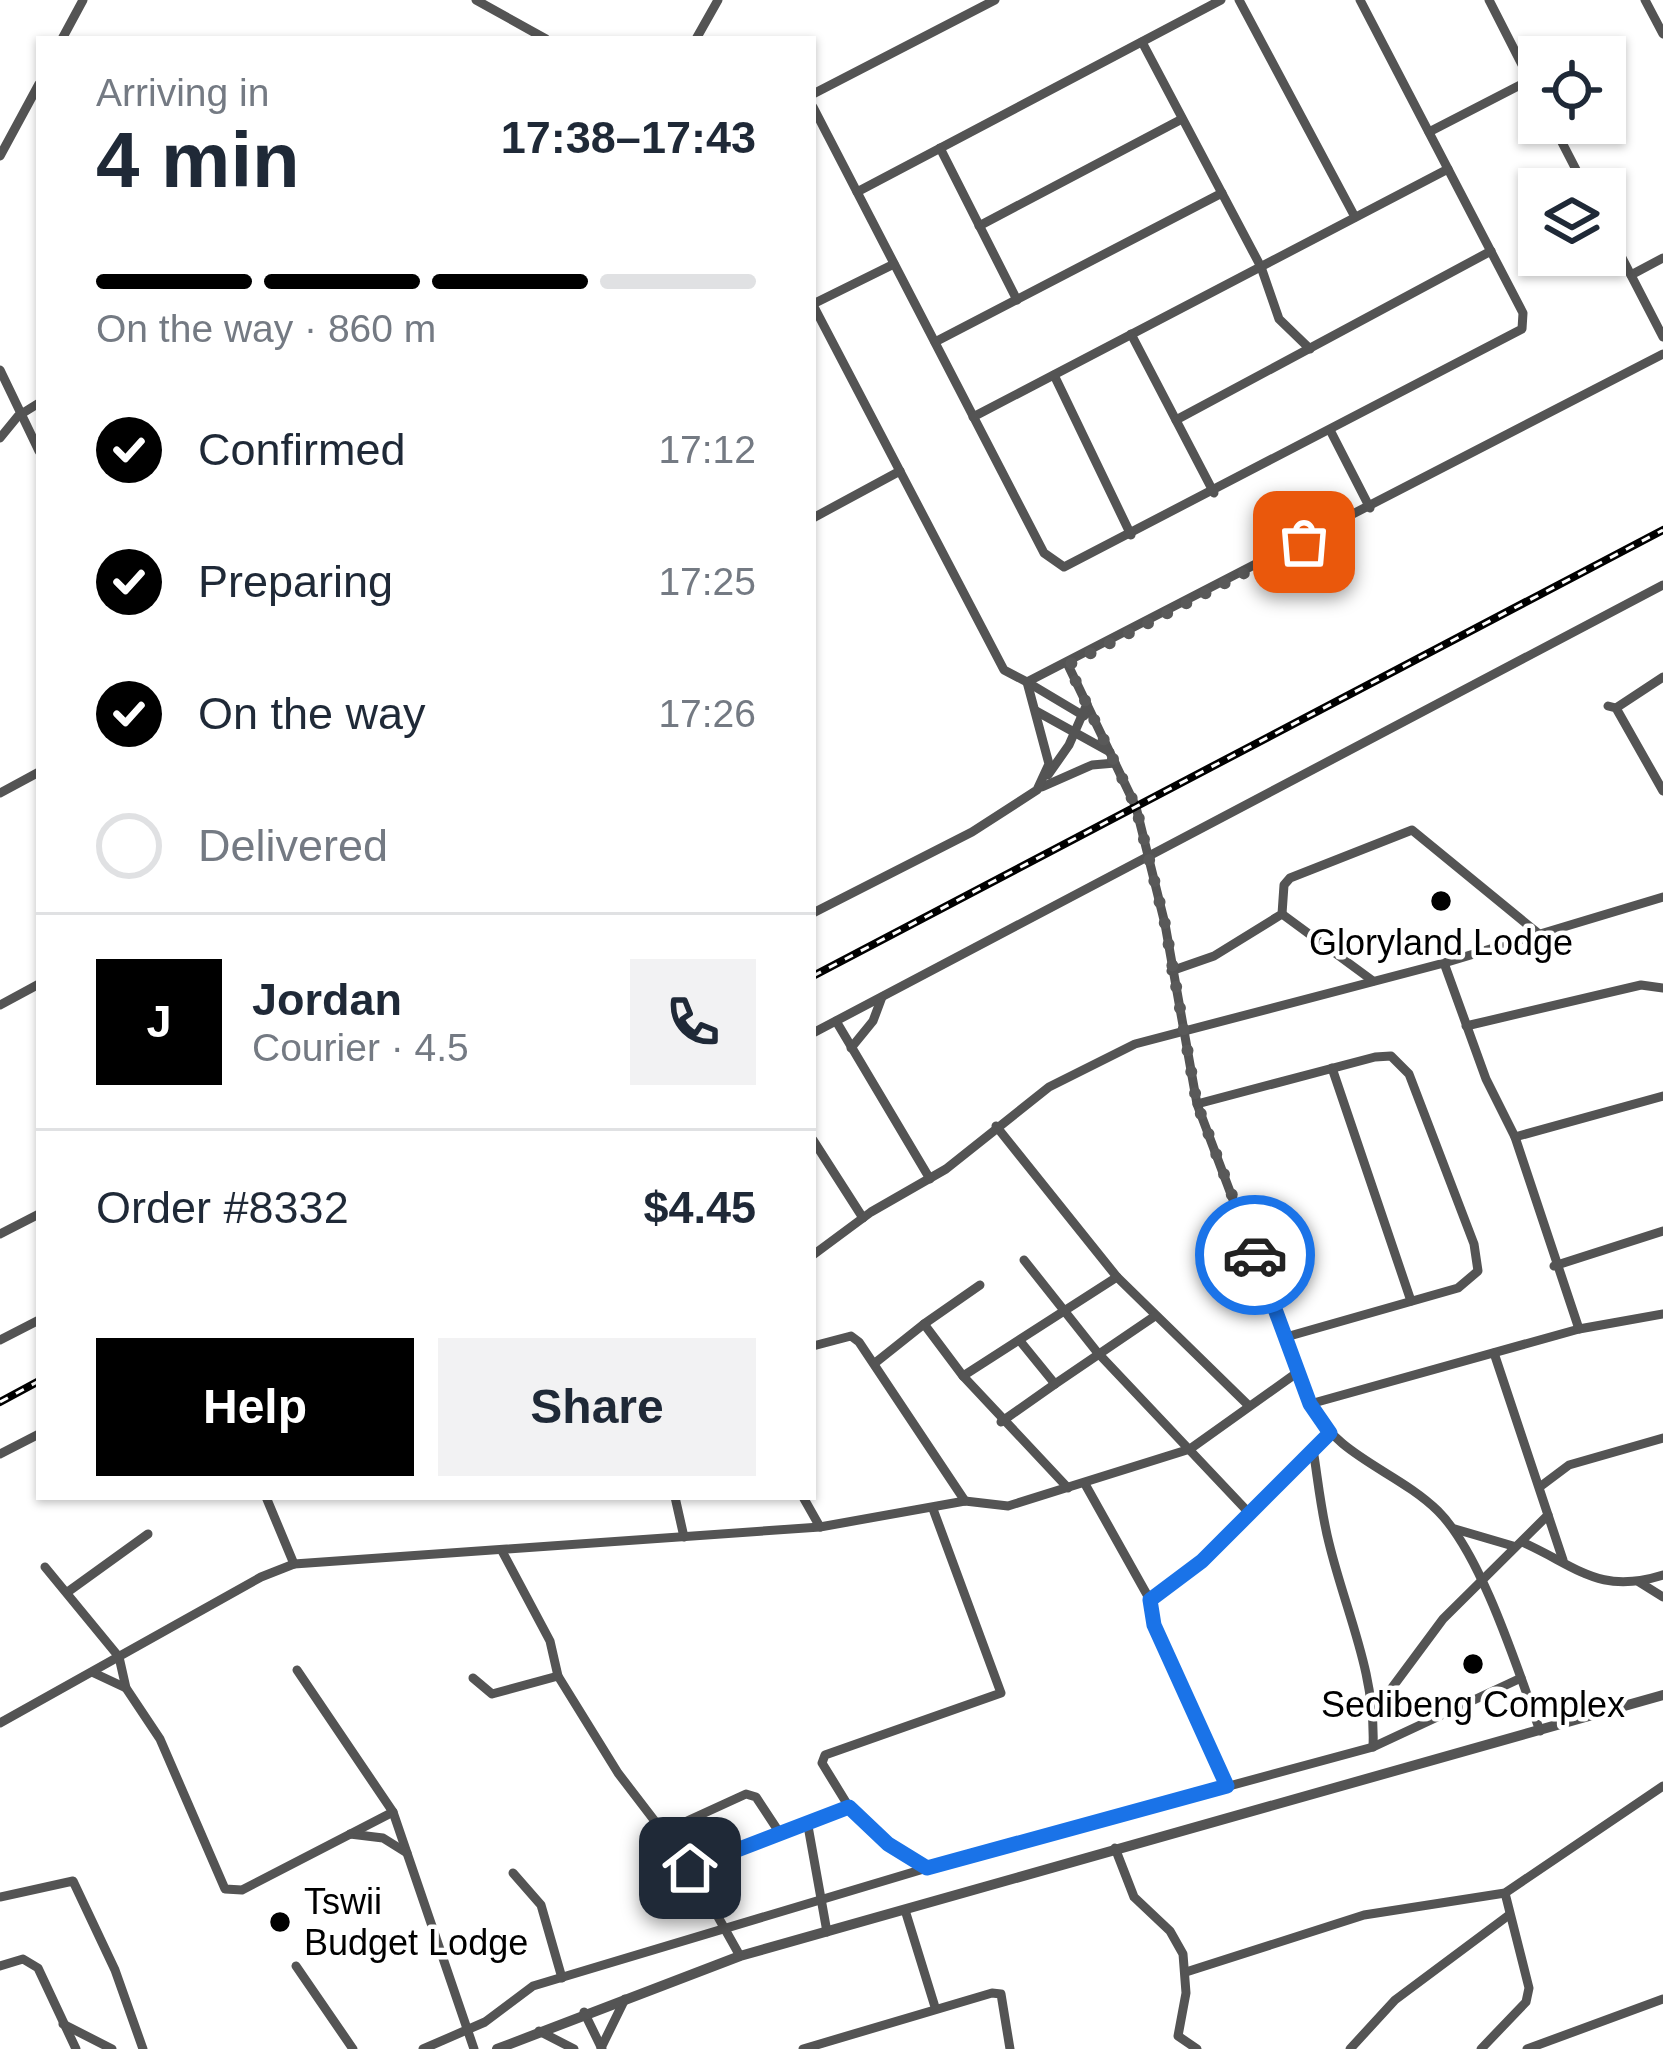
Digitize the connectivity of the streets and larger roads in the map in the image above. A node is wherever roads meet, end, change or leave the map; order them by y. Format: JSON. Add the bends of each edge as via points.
{"nodes":[{"id":1,"x":83,"y":0,"type":"edge"},
{"id":2,"x":718,"y":0,"type":"edge"},
{"id":3,"x":995,"y":0,"type":"edge"},
{"id":4,"x":1221,"y":0,"type":"edge"},
{"id":5,"x":1239,"y":0,"type":"edge"},
{"id":6,"x":1360,"y":0,"type":"edge"},
{"id":7,"x":1489,"y":0,"type":"edge"},
{"id":8,"x":1645,"y":0,"type":"edge"},
{"id":9,"x":479,"y":1,"type":"edge"},
{"id":10,"x":1663,"y":34,"type":"edge"},
{"id":11,"x":698,"y":35,"type":"edge"},
{"id":12,"x":64,"y":36,"type":"edge"},
{"id":13,"x":541,"y":36,"type":"edge"},
{"id":14,"x":1142,"y":42,"type":"junction"},
{"id":15,"x":1518,"y":58,"type":"edge"},
{"id":16,"x":1518,"y":86,"type":"edge"},
{"id":17,"x":36,"y":90,"type":"edge"},
{"id":18,"x":816,"y":92,"type":"edge"},
{"id":19,"x":816,"y":113,"type":"edge"},
{"id":20,"x":1182,"y":119,"type":"junction"},
{"id":21,"x":1429,"y":132,"type":"junction"},
{"id":22,"x":940,"y":148,"type":"junction"},
{"id":23,"x":0,"y":156,"type":"edge"},
{"id":24,"x":1448,"y":169,"type":"junction"},
{"id":25,"x":857,"y":192,"type":"junction"},
{"id":26,"x":1222,"y":193,"type":"junction"},
{"id":27,"x":1354,"y":218,"type":"junction"},
{"id":28,"x":979,"y":226,"type":"junction"},
{"id":29,"x":1491,"y":251,"type":"junction"},
{"id":30,"x":1663,"y":258,"type":"edge"},
{"id":31,"x":894,"y":264,"type":"junction"},
{"id":32,"x":1626,"y":265,"type":"edge"},
{"id":33,"x":1261,"y":267,"type":"junction"},
{"id":34,"x":1631,"y":274,"type":"junction"},
{"id":35,"x":1017,"y":300,"type":"junction"},
{"id":36,"x":816,"y":303,"type":"edge"},
{"id":37,"x":816,"y":310,"type":"edge"},
{"id":38,"x":1131,"y":334,"type":"junction"},
{"id":39,"x":1663,"y":337,"type":"edge"},
{"id":40,"x":934,"y":342,"type":"junction"},
{"id":41,"x":1310,"y":349,"type":"junction"},
{"id":42,"x":1663,"y":354,"type":"edge"},
{"id":43,"x":0,"y":370,"type":"edge"},
{"id":44,"x":1054,"y":375,"type":"junction"},
{"id":45,"x":36,"y":405,"type":"edge"},
{"id":46,"x":18,"y":416,"type":"junction"},
{"id":47,"x":973,"y":417,"type":"junction"},
{"id":48,"x":1176,"y":420,"type":"junction"},
{"id":49,"x":1331,"y":432,"type":"junction"},
{"id":50,"x":0,"y":438,"type":"edge"},
{"id":51,"x":36,"y":446,"type":"edge"},
{"id":52,"x":901,"y":471,"type":"junction"},
{"id":53,"x":1214,"y":493,"type":"junction"},
{"id":54,"x":1370,"y":508,"type":"junction"},
{"id":55,"x":816,"y":516,"type":"edge"},
{"id":56,"x":1132,"y":536,"type":"junction"},
{"id":57,"x":1663,"y":585,"type":"edge"},
{"id":58,"x":1068,"y":665,"type":"junction"},
{"id":59,"x":1663,"y":676,"type":"edge"},
{"id":60,"x":1027,"y":682,"type":"junction"},
{"id":61,"x":1084,"y":709,"type":"junction"},
{"id":62,"x":1035,"y":710,"type":"junction"},
{"id":63,"x":1075,"y":733,"type":"junction"},
{"id":64,"x":1113,"y":758,"type":"junction"},
{"id":65,"x":36,"y":774,"type":"edge"},
{"id":66,"x":1041,"y":785,"type":"junction"},
{"id":67,"x":1663,"y":791,"type":"edge"},
{"id":68,"x":0,"y":794,"type":"edge"},
{"id":69,"x":1150,"y":853,"type":"junction"},
{"id":70,"x":1663,"y":897,"type":"edge"},
{"id":71,"x":816,"y":911,"type":"edge"},
{"id":72,"x":1282,"y":914,"type":"junction"},
{"id":73,"x":1539,"y":934,"type":"junction"},
{"id":74,"x":1444,"y":963,"type":"junction"},
{"id":75,"x":1171,"y":971,"type":"junction"},
{"id":76,"x":1373,"y":981,"type":"junction"},
{"id":77,"x":36,"y":986,"type":"edge"},
{"id":78,"x":1663,"y":988,"type":"edge"},
{"id":79,"x":883,"y":996,"type":"junction"},
{"id":80,"x":1,"y":1003,"type":"edge"},
{"id":81,"x":836,"y":1021,"type":"junction"},
{"id":82,"x":1466,"y":1026,"type":"junction"},
{"id":83,"x":1180,"y":1030,"type":"junction"},
{"id":84,"x":816,"y":1031,"type":"edge"},
{"id":85,"x":851,"y":1048,"type":"junction"},
{"id":86,"x":1332,"y":1068,"type":"junction"},
{"id":87,"x":1663,"y":1096,"type":"edge"},
{"id":88,"x":1197,"y":1104,"type":"junction"},
{"id":89,"x":996,"y":1126,"type":"junction"},
{"id":90,"x":1515,"y":1137,"type":"junction"},
{"id":91,"x":816,"y":1145,"type":"edge"},
{"id":92,"x":930,"y":1179,"type":"junction"},
{"id":93,"x":36,"y":1216,"type":"edge"},
{"id":94,"x":863,"y":1218,"type":"junction"},
{"id":95,"x":1663,"y":1231,"type":"edge"},
{"id":96,"x":0,"y":1234,"type":"edge"},
{"id":97,"x":816,"y":1253,"type":"edge"},
{"id":98,"x":1024,"y":1260,"type":"dead end"},
{"id":99,"x":1554,"y":1266,"type":"junction"},
{"id":100,"x":1117,"y":1277,"type":"junction"},
{"id":101,"x":980,"y":1285,"type":"dead end"},
{"id":102,"x":1411,"y":1301,"type":"junction"},
{"id":103,"x":1061,"y":1309,"type":"junction"},
{"id":104,"x":1663,"y":1314,"type":"edge"},
{"id":105,"x":1155,"y":1316,"type":"junction"},
{"id":106,"x":36,"y":1322,"type":"edge"},
{"id":107,"x":924,"y":1324,"type":"junction"},
{"id":108,"x":1579,"y":1329,"type":"junction"},
{"id":109,"x":1286,"y":1336,"type":"junction"},
{"id":110,"x":0,"y":1340,"type":"edge"},
{"id":111,"x":1020,"y":1341,"type":"junction"},
{"id":112,"x":816,"y":1345,"type":"edge"},
{"id":113,"x":1097,"y":1352,"type":"junction"},
{"id":114,"x":1494,"y":1353,"type":"junction"},
{"id":115,"x":875,"y":1363,"type":"junction"},
{"id":116,"x":1298,"y":1372,"type":"junction"},
{"id":117,"x":962,"y":1376,"type":"junction"},
{"id":118,"x":1054,"y":1384,"type":"junction"},
{"id":119,"x":1246,"y":1404,"type":"junction"},
{"id":120,"x":1310,"y":1404,"type":"junction"},
{"id":121,"x":1000,"y":1422,"type":"junction"},
{"id":122,"x":1330,"y":1433,"type":"junction"},
{"id":123,"x":36,"y":1435,"type":"edge"},
{"id":124,"x":1663,"y":1438,"type":"edge"},
{"id":125,"x":1190,"y":1449,"type":"junction"},
{"id":126,"x":1313,"y":1449,"type":"junction"},
{"id":127,"x":0,"y":1454,"type":"edge"},
{"id":128,"x":1084,"y":1484,"type":"junction"},
{"id":129,"x":1541,"y":1486,"type":"junction"},
{"id":130,"x":1068,"y":1487,"type":"junction"},
{"id":131,"x":267,"y":1500,"type":"edge"},
{"id":132,"x":675,"y":1500,"type":"edge"},
{"id":133,"x":805,"y":1500,"type":"edge"},
{"id":134,"x":965,"y":1501,"type":"junction"},
{"id":135,"x":933,"y":1509,"type":"junction"},
{"id":136,"x":1251,"y":1514,"type":"junction"},
{"id":137,"x":1548,"y":1515,"type":"junction"},
{"id":138,"x":820,"y":1527,"type":"junction"},
{"id":139,"x":1452,"y":1528,"type":"junction"},
{"id":140,"x":148,"y":1534,"type":"dead end"},
{"id":141,"x":684,"y":1537,"type":"junction"},
{"id":142,"x":1518,"y":1544,"type":"junction"},
{"id":143,"x":502,"y":1551,"type":"junction"},
{"id":144,"x":1563,"y":1560,"type":"junction"},
{"id":145,"x":294,"y":1564,"type":"junction"},
{"id":146,"x":45,"y":1567,"type":"dead end"},
{"id":147,"x":1663,"y":1575,"type":"edge"},
{"id":148,"x":1639,"y":1582,"type":"junction"},
{"id":149,"x":1480,"y":1583,"type":"junction"},
{"id":150,"x":69,"y":1591,"type":"junction"},
{"id":151,"x":1663,"y":1597,"type":"edge"},
{"id":152,"x":1150,"y":1600,"type":"junction"},
{"id":153,"x":119,"y":1657,"type":"junction"},
{"id":154,"x":297,"y":1670,"type":"dead end"},
{"id":155,"x":94,"y":1673,"type":"junction"},
{"id":156,"x":558,"y":1676,"type":"junction"},
{"id":157,"x":473,"y":1678,"type":"dead end"},
{"id":158,"x":1521,"y":1678,"type":"junction"},
{"id":159,"x":125,"y":1688,"type":"junction"},
{"id":160,"x":1663,"y":1695,"type":"edge"},
{"id":161,"x":1374,"y":1712,"type":"junction"},
{"id":162,"x":0,"y":1723,"type":"edge"},
{"id":163,"x":1540,"y":1731,"type":"junction"},
{"id":164,"x":1373,"y":1747,"type":"junction"},
{"id":165,"x":1227,"y":1786,"type":"junction"},
{"id":166,"x":1663,"y":1786,"type":"edge"},
{"id":167,"x":849,"y":1807,"type":"junction"},
{"id":168,"x":393,"y":1812,"type":"junction"},
{"id":169,"x":808,"y":1826,"type":"junction"},
{"id":170,"x":663,"y":1832,"type":"junction"},
{"id":171,"x":350,"y":1834,"type":"junction"},
{"id":172,"x":781,"y":1835,"type":"junction"},
{"id":173,"x":1115,"y":1848,"type":"junction"},
{"id":174,"x":410,"y":1857,"type":"junction"},
{"id":175,"x":690,"y":1868,"type":"junction"},
{"id":176,"x":927,"y":1868,"type":"junction"},
{"id":177,"x":513,"y":1873,"type":"dead end"},
{"id":178,"x":1504,"y":1893,"type":"junction"},
{"id":179,"x":0,"y":1897,"type":"edge"},
{"id":180,"x":823,"y":1902,"type":"junction"},
{"id":181,"x":905,"y":1910,"type":"junction"},
{"id":182,"x":1509,"y":1915,"type":"junction"},
{"id":183,"x":726,"y":1932,"type":"junction"},
{"id":184,"x":827,"y":1932,"type":"junction"},
{"id":185,"x":740,"y":1956,"type":"junction"},
{"id":186,"x":0,"y":1966,"type":"edge"},
{"id":187,"x":296,"y":1966,"type":"dead end"},
{"id":188,"x":1186,"y":1972,"type":"junction"},
{"id":189,"x":562,"y":1978,"type":"junction"},
{"id":190,"x":627,"y":1996,"type":"junction"},
{"id":191,"x":1663,"y":1999,"type":"edge"},
{"id":192,"x":935,"y":2007,"type":"junction"},
{"id":193,"x":584,"y":2012,"type":"junction"},
{"id":194,"x":62,"y":2024,"type":"junction"},
{"id":195,"x":538,"y":2031,"type":"junction"},
{"id":196,"x":465,"y":2032,"type":"junction"},
{"id":197,"x":835,"y":2044,"type":"edge"},
{"id":198,"x":602,"y":2048,"type":"edge"},
{"id":199,"x":76,"y":2049,"type":"edge"},
{"id":200,"x":112,"y":2049,"type":"edge"},
{"id":201,"x":143,"y":2049,"type":"edge"},
{"id":202,"x":353,"y":2049,"type":"edge"},
{"id":203,"x":423,"y":2049,"type":"edge"},
{"id":204,"x":474,"y":2049,"type":"edge"},
{"id":205,"x":497,"y":2049,"type":"edge"},
{"id":206,"x":574,"y":2049,"type":"edge"},
{"id":207,"x":803,"y":2049,"type":"edge"},
{"id":208,"x":1010,"y":2049,"type":"edge"},
{"id":209,"x":1197,"y":2049,"type":"edge"},
{"id":210,"x":1350,"y":2049,"type":"edge"},
{"id":211,"x":1481,"y":2049,"type":"edge"},
{"id":212,"x":1527,"y":2049,"type":"edge"}],
"edges":[{"from":1,"to":12,"type":"street"},
{"from":2,"to":11,"type":"street"},
{"from":3,"to":18,"type":"street"},
{"from":4,"to":14,"type":"street"},
{"from":5,"to":27,"type":"street"},
{"from":6,"to":21,"type":"street"},
{"from":7,"to":15,"type":"street"},
{"from":8,"to":10,"type":"street"},
{"from":9,"to":13,"type":"street"},
{"from":14,"to":20,"type":"street"},
{"from":14,"to":22,"type":"street"},
{"from":16,"to":21,"type":"street"},
{"from":17,"to":23,"type":"street"},
{"from":19,"to":25,"type":"street"},
{"from":20,"to":26,"type":"street"},
{"from":20,"to":28,"type":"street"},
{"from":21,"to":24,"type":"street"},
{"from":22,"to":25,"type":"street"},
{"from":22,"to":28,"type":"street"},
{"from":24,"to":27,"type":"street"},
{"from":24,"to":29,"type":"street"},
{"from":25,"to":31,"type":"street"},
{"from":26,"to":33,"type":"street"},
{"from":26,"to":35,"type":"street"},
{"from":27,"to":33,"type":"street"},
{"from":28,"to":35,"type":"street"},
{"from":29,"to":41,"type":"street"},
{"from":29,"to":49,"type":"street","via":[[1523,313],[1518,333]]},
{"from":30,"to":34,"type":"street"},
{"from":31,"to":36,"type":"street"},
{"from":31,"to":40,"type":"street"},
{"from":32,"to":34,"type":"street"},
{"from":33,"to":38,"type":"street"},
{"from":33,"to":41,"type":"street","via":[[1279,319]]},
{"from":34,"to":39,"type":"street"},
{"from":35,"to":40,"type":"street"},
{"from":37,"to":52,"type":"street"},
{"from":38,"to":44,"type":"street"},
{"from":38,"to":48,"type":"street"},
{"from":40,"to":47,"type":"street"},
{"from":41,"to":48,"type":"street"},
{"from":42,"to":54,"type":"street"},
{"from":43,"to":46,"type":"street"},
{"from":44,"to":47,"type":"street"},
{"from":44,"to":56,"type":"street"},
{"from":45,"to":46,"type":"street"},
{"from":46,"to":50,"type":"street"},
{"from":46,"to":51,"type":"street"},
{"from":47,"to":56,"type":"street","via":[[1051,561],[1076,565]]},
{"from":48,"to":53,"type":"street"},
{"from":49,"to":53,"type":"street"},
{"from":49,"to":54,"type":"street"},
{"from":52,"to":55,"type":"street"},
{"from":52,"to":60,"type":"street","via":[[1004,670]]},
{"from":53,"to":56,"type":"street"},
{"from":54,"to":58,"type":"street"},
{"from":57,"to":69,"type":"street"},
{"from":58,"to":60,"type":"street"},
{"from":58,"to":61,"type":"street"},
{"from":59,"to":67,"type":"street","via":[[1612,707]]},
{"from":60,"to":61,"type":"street"},
{"from":60,"to":62,"type":"street"},
{"from":61,"to":63,"type":"street"},
{"from":61,"to":64,"type":"street"},
{"from":62,"to":63,"type":"street"},
{"from":62,"to":66,"type":"street","via":[[1049,764]]},
{"from":63,"to":64,"type":"street"},
{"from":63,"to":66,"type":"street"},
{"from":64,"to":66,"type":"street"},
{"from":64,"to":69,"type":"street"},
{"from":65,"to":68,"type":"street"},
{"from":66,"to":71,"type":"street","via":[[972,832]]},
{"from":69,"to":75,"type":"street"},
{"from":69,"to":79,"type":"street"},
{"from":70,"to":73,"type":"street"},
{"from":72,"to":73,"type":"street","via":[[1290,878],[1412,830]]},
{"from":72,"to":75,"type":"street","via":[[1214,956]]},
{"from":72,"to":76,"type":"street"},
{"from":73,"to":74,"type":"street"},
{"from":74,"to":76,"type":"street"},
{"from":74,"to":82,"type":"street"},
{"from":75,"to":83,"type":"street"},
{"from":76,"to":83,"type":"street"},
{"from":77,"to":80,"type":"street"},
{"from":78,"to":82,"type":"street","via":[[1642,985]]},
{"from":79,"to":81,"type":"street"},
{"from":79,"to":85,"type":"street"},
{"from":81,"to":84,"type":"street"},
{"from":81,"to":85,"type":"street"},
{"from":82,"to":90,"type":"street"},
{"from":83,"to":88,"type":"street"},
{"from":83,"to":89,"type":"street","via":[[1077,1070]]},
{"from":85,"to":92,"type":"street"},
{"from":86,"to":88,"type":"street"},
{"from":86,"to":102,"type":"street"},
{"from":86,"to":102,"type":"street","via":[[1375,1057],[1402,1061],[1474,1244],[1478,1271],[1469,1282]]},
{"from":87,"to":90,"type":"street"},
{"from":88,"to":109,"type":"street"},
{"from":89,"to":92,"type":"street"},
{"from":89,"to":100,"type":"street"},
{"from":90,"to":99,"type":"street"},
{"from":91,"to":94,"type":"street"},
{"from":92,"to":94,"type":"street"},
{"from":93,"to":96,"type":"street"},
{"from":94,"to":97,"type":"street"},
{"from":95,"to":99,"type":"street"},
{"from":98,"to":103,"type":"street"},
{"from":99,"to":108,"type":"street"},
{"from":100,"to":103,"type":"street"},
{"from":100,"to":105,"type":"street"},
{"from":101,"to":107,"type":"street"},
{"from":102,"to":109,"type":"street"},
{"from":103,"to":111,"type":"street"},
{"from":103,"to":113,"type":"street"},
{"from":104,"to":108,"type":"street"},
{"from":105,"to":113,"type":"street"},
{"from":105,"to":119,"type":"street"},
{"from":106,"to":110,"type":"street"},
{"from":107,"to":115,"type":"street"},
{"from":107,"to":117,"type":"street"},
{"from":108,"to":114,"type":"street"},
{"from":109,"to":116,"type":"street"},
{"from":111,"to":117,"type":"street"},
{"from":111,"to":118,"type":"street"},
{"from":112,"to":115,"type":"street","via":[[851,1336]]},
{"from":113,"to":118,"type":"street"},
{"from":113,"to":125,"type":"street"},
{"from":114,"to":120,"type":"street"},
{"from":114,"to":129,"type":"street"},
{"from":115,"to":134,"type":"street"},
{"from":116,"to":119,"type":"street"},
{"from":116,"to":120,"type":"street"},
{"from":117,"to":121,"type":"street"},
{"from":118,"to":121,"type":"street"},
{"from":119,"to":125,"type":"street"},
{"from":120,"to":122,"type":"street"},
{"from":121,"to":130,"type":"street"},
{"from":122,"to":126,"type":"street"},
{"from":122,"to":139,"type":"street"},
{"from":123,"to":127,"type":"street"},
{"from":124,"to":129,"type":"street","via":[[1569,1466]]},
{"from":125,"to":128,"type":"street"},
{"from":125,"to":136,"type":"street"},
{"from":126,"to":136,"type":"street"},
{"from":126,"to":161,"type":"street"},
{"from":128,"to":130,"type":"street"},
{"from":128,"to":152,"type":"street"},
{"from":129,"to":137,"type":"street"},
{"from":130,"to":134,"type":"street","via":[[1008,1506]]},
{"from":131,"to":145,"type":"street"},
{"from":132,"to":141,"type":"street"},
{"from":133,"to":138,"type":"street"},
{"from":134,"to":135,"type":"street"},
{"from":135,"to":138,"type":"street"},
{"from":135,"to":167,"type":"street","via":[[1001,1693],[825,1755],[822,1763]]},
{"from":136,"to":152,"type":"street"},
{"from":137,"to":142,"type":"street"},
{"from":137,"to":144,"type":"street"},
{"from":138,"to":141,"type":"street"},
{"from":139,"to":142,"type":"street"},
{"from":139,"to":149,"type":"street"},
{"from":140,"to":150,"type":"street"},
{"from":141,"to":143,"type":"street"},
{"from":142,"to":144,"type":"street"},
{"from":142,"to":149,"type":"street"},
{"from":143,"to":145,"type":"street"},
{"from":143,"to":156,"type":"street","via":[[550,1641]]},
{"from":144,"to":148,"type":"street","via":[[1603,1583]]},
{"from":145,"to":153,"type":"street"},
{"from":146,"to":150,"type":"street"},
{"from":147,"to":148,"type":"street"},
{"from":148,"to":151,"type":"street"},
{"from":149,"to":158,"type":"street"},
{"from":149,"to":161,"type":"street","via":[[1442,1619]]},
{"from":150,"to":153,"type":"street"},
{"from":152,"to":165,"type":"street"},
{"from":153,"to":155,"type":"street"},
{"from":153,"to":159,"type":"street"},
{"from":154,"to":168,"type":"street"},
{"from":155,"to":159,"type":"street"},
{"from":155,"to":162,"type":"street"},
{"from":156,"to":157,"type":"street","via":[[492,1694]]},
{"from":156,"to":170,"type":"street"},
{"from":158,"to":163,"type":"street"},
{"from":158,"to":164,"type":"street"},
{"from":159,"to":171,"type":"street","via":[[160,1739],[225,1889],[242,1891]]},
{"from":160,"to":163,"type":"street"},
{"from":161,"to":164,"type":"street"},
{"from":163,"to":173,"type":"street"},
{"from":164,"to":165,"type":"street"},
{"from":165,"to":176,"type":"street"},
{"from":166,"to":178,"type":"street"},
{"from":167,"to":169,"type":"street"},
{"from":167,"to":176,"type":"street"},
{"from":168,"to":171,"type":"street"},
{"from":168,"to":174,"type":"street"},
{"from":169,"to":172,"type":"street"},
{"from":169,"to":180,"type":"street"},
{"from":170,"to":172,"type":"street","via":[[746,1794]]},
{"from":170,"to":175,"type":"street"},
{"from":171,"to":174,"type":"street","via":[[383,1838]]},
{"from":172,"to":175,"type":"street"},
{"from":173,"to":181,"type":"street"},
{"from":173,"to":188,"type":"street","via":[[1134,1897],[1176,1940]]},
{"from":174,"to":196,"type":"street"},
{"from":175,"to":183,"type":"street"},
{"from":176,"to":180,"type":"street"},
{"from":177,"to":189,"type":"street","via":[[541,1905]]},
{"from":178,"to":182,"type":"street"},
{"from":178,"to":188,"type":"street","via":[[1364,1915]]},
{"from":179,"to":201,"type":"street","via":[[73,1881]]},
{"from":180,"to":183,"type":"street"},
{"from":180,"to":184,"type":"street"},
{"from":181,"to":184,"type":"street"},
{"from":181,"to":192,"type":"street"},
{"from":182,"to":210,"type":"street","via":[[1395,2000]]},
{"from":182,"to":211,"type":"street","via":[[1529,1988],[1526,2002]]},
{"from":183,"to":185,"type":"street"},
{"from":183,"to":189,"type":"street"},
{"from":184,"to":185,"type":"street"},
{"from":185,"to":190,"type":"street"},
{"from":186,"to":194,"type":"street","via":[[22,1959],[38,1968]]},
{"from":187,"to":202,"type":"street"},
{"from":188,"to":209,"type":"street","via":[[1178,2036]]},
{"from":189,"to":196,"type":"street","via":[[525,1989]]},
{"from":190,"to":193,"type":"street"},
{"from":190,"to":198,"type":"street"},
{"from":191,"to":212,"type":"street"},
{"from":192,"to":197,"type":"street"},
{"from":192,"to":208,"type":"street","via":[[1001,1994]]},
{"from":193,"to":195,"type":"street"},
{"from":193,"to":198,"type":"street"},
{"from":194,"to":199,"type":"street"},
{"from":194,"to":200,"type":"street"},
{"from":195,"to":205,"type":"street"},
{"from":195,"to":206,"type":"street"},
{"from":196,"to":203,"type":"street"},
{"from":196,"to":204,"type":"street"},
{"from":197,"to":207,"type":"street"}]}
